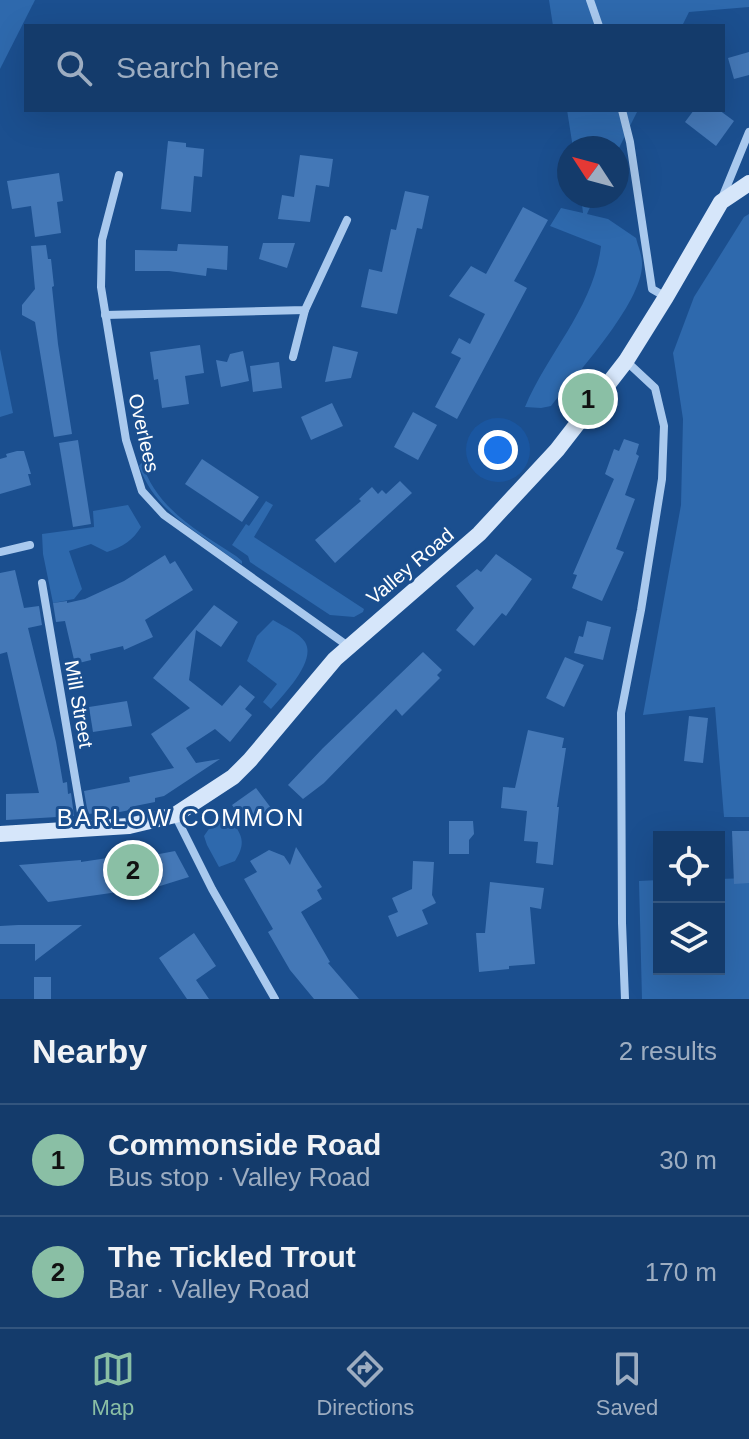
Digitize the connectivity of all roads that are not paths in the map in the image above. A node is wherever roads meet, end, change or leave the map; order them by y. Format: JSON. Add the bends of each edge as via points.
{"nodes":[{"id":1,"x":590,"y":0,"type":"edge"},
{"id":2,"x":598,"y":24,"type":"edge"},
{"id":3,"x":622,"y":112,"type":"edge"},
{"id":4,"x":749,"y":132,"type":"edge"},
{"id":5,"x":119,"y":175,"type":"dead end"},
{"id":6,"x":749,"y":183,"type":"edge"},
{"id":7,"x":721,"y":202,"type":"junction"},
{"id":8,"x":347,"y":220,"type":"dead end"},
{"id":9,"x":666,"y":297,"type":"junction"},
{"id":10,"x":305,"y":310,"type":"junction"},
{"id":11,"x":105,"y":315,"type":"junction"},
{"id":12,"x":293,"y":357,"type":"dead end"},
{"id":13,"x":626,"y":361,"type":"junction"},
{"id":14,"x":30,"y":545,"type":"dead end"},
{"id":15,"x":0,"y":552,"type":"edge"},
{"id":16,"x":42,"y":583,"type":"dead end"},
{"id":17,"x":348,"y":646,"type":"junction"},
{"id":18,"x":175,"y":815,"type":"junction"},
{"id":19,"x":84,"y":830,"type":"junction"},
{"id":20,"x":0,"y":834,"type":"edge"},
{"id":21,"x":275,"y":999,"type":"edge"},
{"id":22,"x":625,"y":999,"type":"edge"}],
"edges":[{"from":1,"to":2,"type":"street"},
{"from":3,"to":9,"type":"street","via":[[652,289]]},
{"from":4,"to":7,"type":"street"},
{"from":5,"to":11,"type":"street","name":"Overlees","via":[[102,240]]},
{"from":6,"to":7,"type":"main road","name":"Valley Road"},
{"from":7,"to":9,"type":"main road","name":"Valley Road"},
{"from":8,"to":10,"type":"street"},
{"from":9,"to":13,"type":"main road","name":"Valley Road"},
{"from":10,"to":11,"type":"street"},
{"from":10,"to":12,"type":"street"},
{"from":11,"to":17,"type":"street","name":"Overlees","via":[[126,440],[142,491],[164,515]]},
{"from":13,"to":17,"type":"main road","name":"Valley Road","via":[[566,440],[479,534]]},
{"from":13,"to":22,"type":"street","via":[[655,388],[664,426],[662,479],[621,713]]},
{"from":14,"to":15,"type":"street"},
{"from":16,"to":19,"type":"street","name":"Mill Street"},
{"from":17,"to":18,"type":"main road","name":"Valley Road","via":[[233,777]]},
{"from":18,"to":19,"type":"main road","name":"Valley Road"},
{"from":18,"to":21,"type":"street"},
{"from":19,"to":20,"type":"main road","name":"Valley Road"}]}
